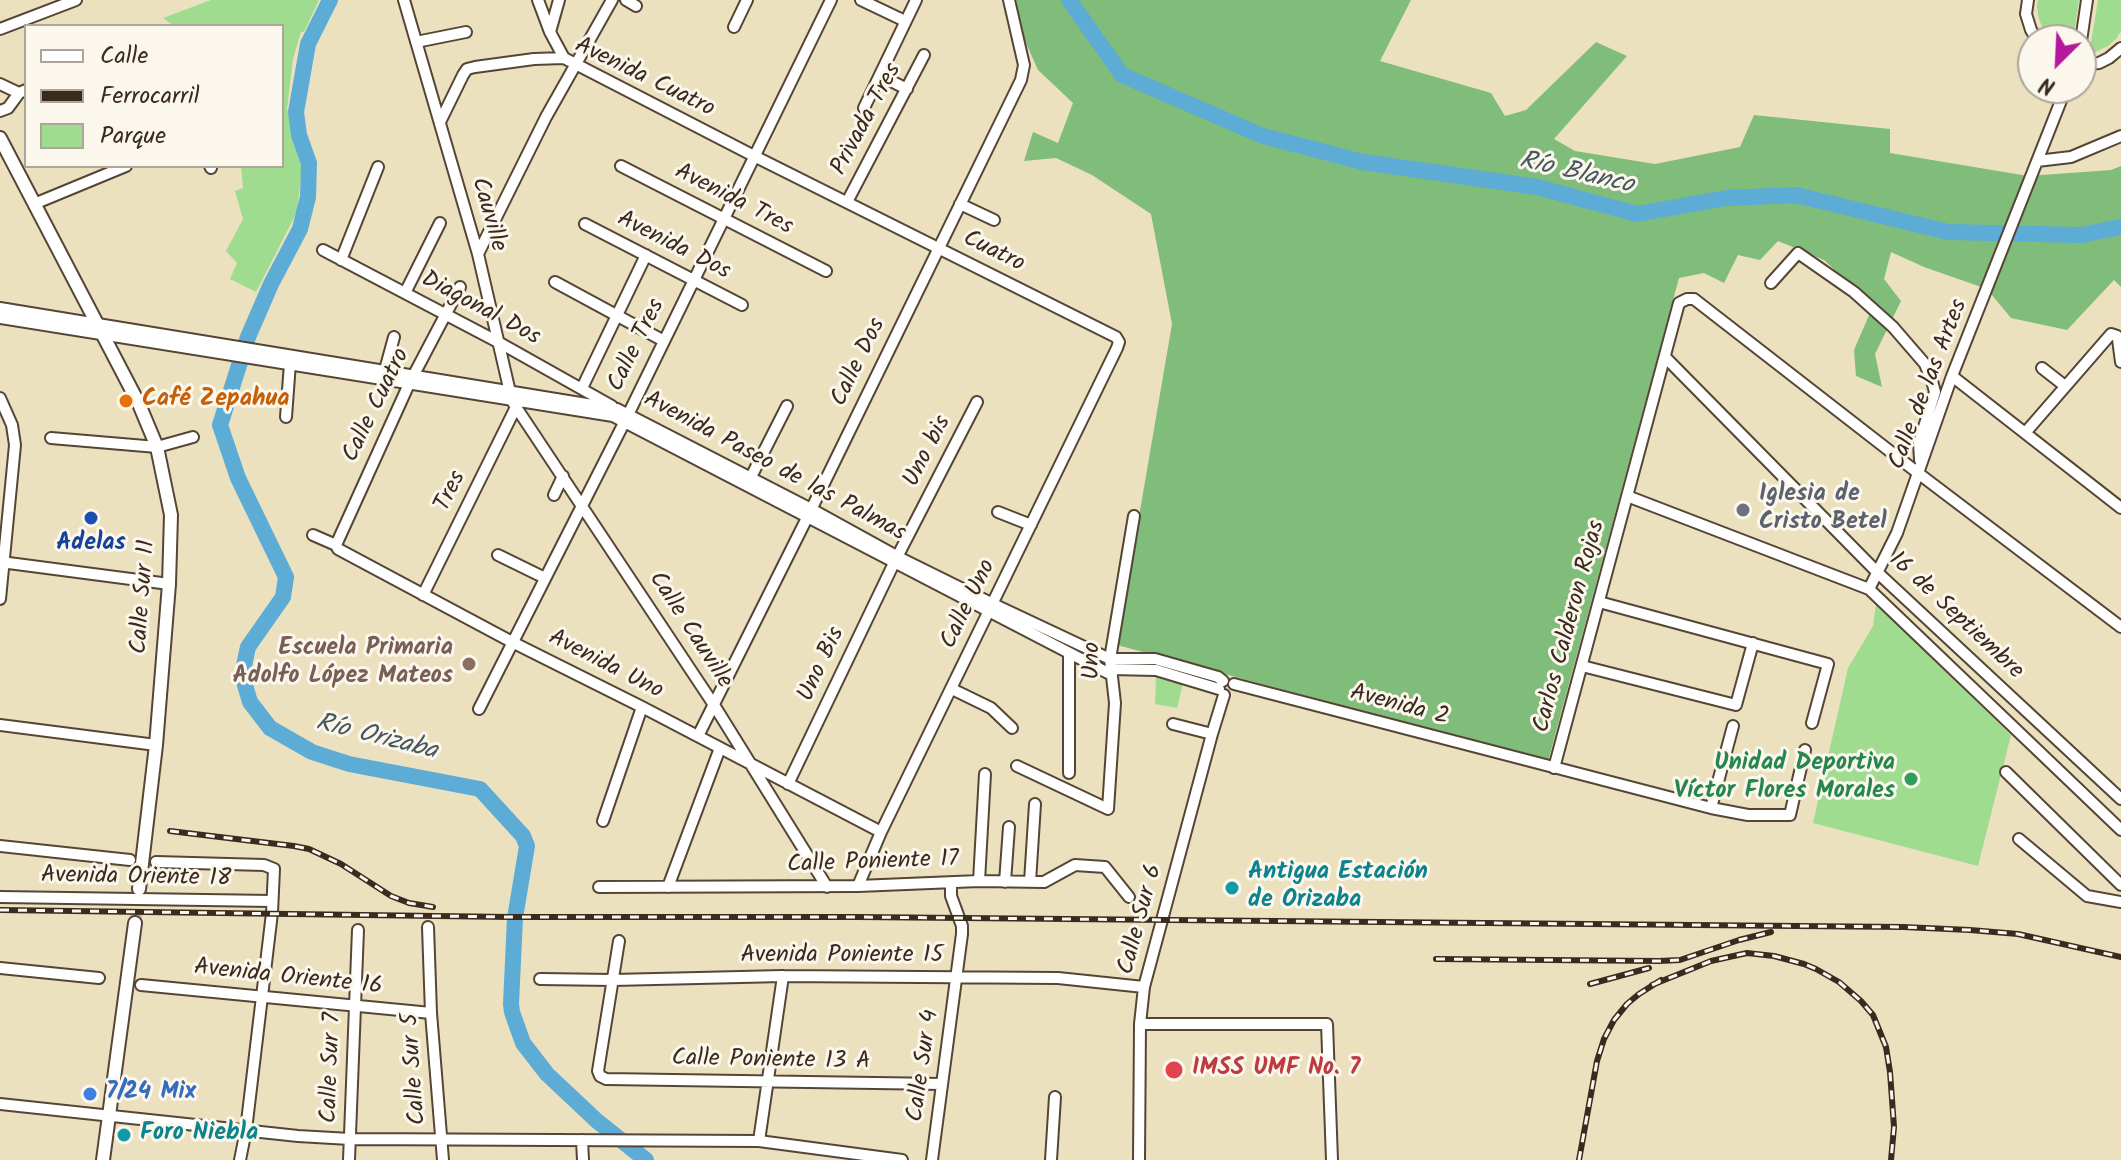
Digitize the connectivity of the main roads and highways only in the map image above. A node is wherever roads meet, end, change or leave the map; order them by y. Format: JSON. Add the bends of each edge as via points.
{"nodes":[{"id":1,"x":0,"y":138,"type":"edge"},
{"id":2,"x":139,"y":889,"type":"tunnel mouth"},
{"id":3,"x":135,"y":923,"type":"tunnel mouth"},
{"id":4,"x":103,"y":1160,"type":"edge"}],
"edges":[{"from":1,"to":2,"type":"main road","name":"Calle Sur 11","via":[[139,404],[157,447],[171,515],[156,745]]},
{"from":3,"to":4,"type":"main road"}]}
